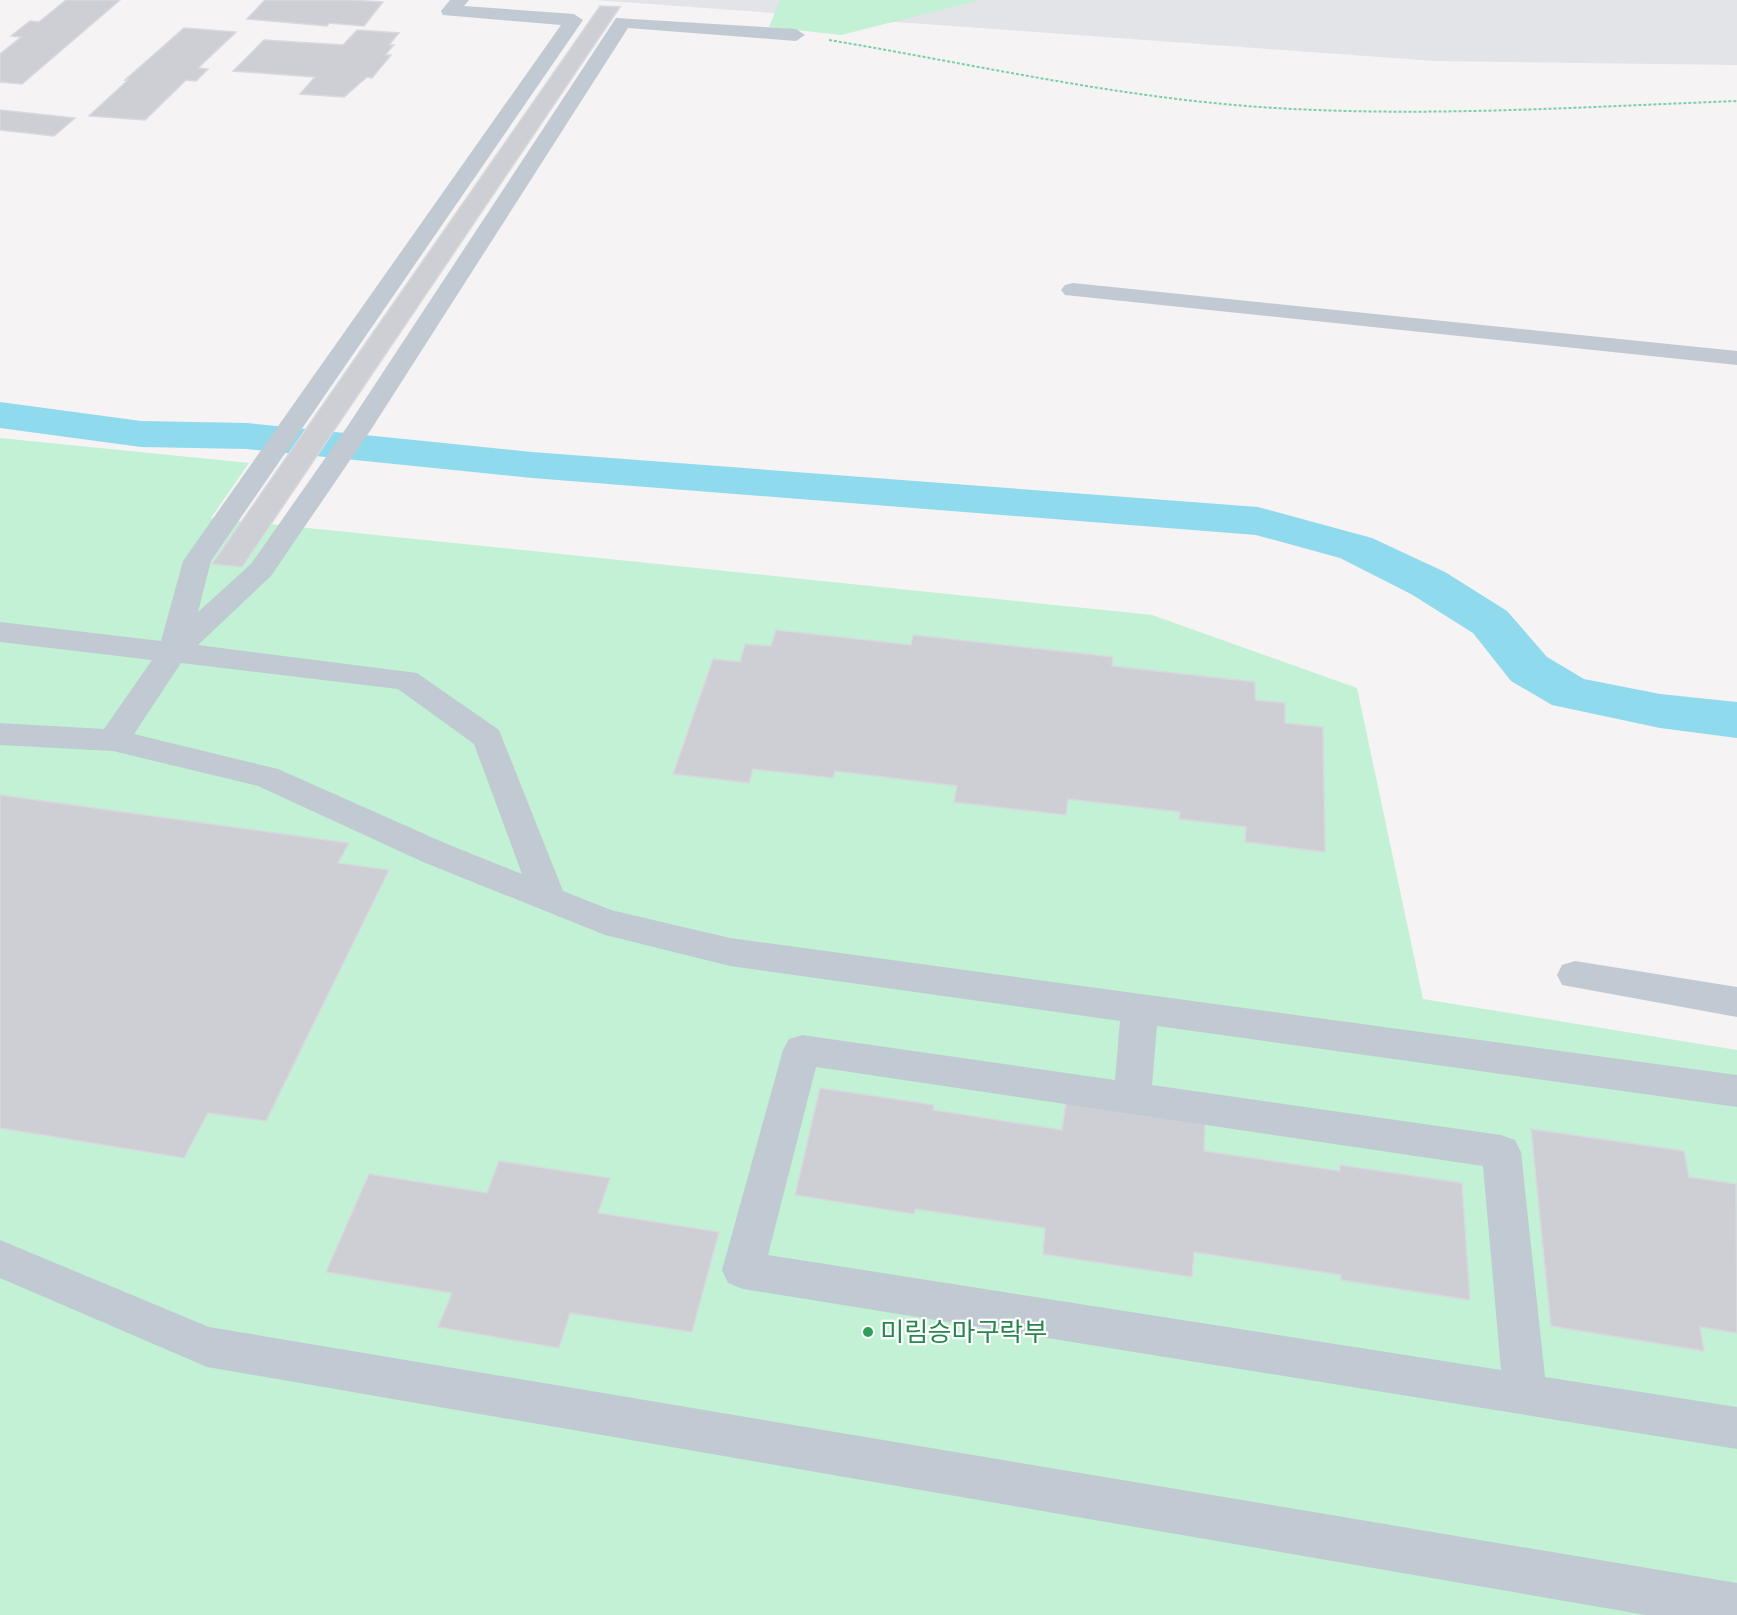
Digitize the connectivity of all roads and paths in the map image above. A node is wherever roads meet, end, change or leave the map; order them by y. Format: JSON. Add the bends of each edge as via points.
{"nodes":[{"id":1,"x":460,"y":0,"type":"edge"},
{"id":2,"x":796,"y":35,"type":"joint"},
{"id":3,"x":1737,"y":101,"type":"edge"},
{"id":4,"x":1073,"y":290,"type":"dead end"},
{"id":5,"x":1737,"y":358,"type":"edge"},
{"id":6,"x":0,"y":632,"type":"edge"},
{"id":7,"x":173,"y":652,"type":"junction"},
{"id":8,"x":0,"y":734,"type":"edge"},
{"id":9,"x":113,"y":740,"type":"junction"},
{"id":10,"x":549,"y":900,"type":"junction"},
{"id":11,"x":1575,"y":975,"type":"dead end"},
{"id":12,"x":1737,"y":1002,"type":"edge"},
{"id":13,"x":1140,"y":1008,"type":"junction"},
{"id":14,"x":1737,"y":1090,"type":"edge"},
{"id":15,"x":1132,"y":1098,"type":"junction"},
{"id":16,"x":0,"y":1259,"type":"edge"},
{"id":17,"x":1524,"y":1394,"type":"junction"},
{"id":18,"x":1737,"y":1428,"type":"edge"},
{"id":19,"x":1737,"y":1606,"type":"edge"}],
"edges":[{"from":1,"to":7,"type":"street","via":[[450,11],[574,20],[197,561]]},
{"from":2,"to":3,"type":"path","via":[[1107,89],[1258,107],[1377,112]]},
{"from":2,"to":7,"type":"street","via":[[623,22],[359,429],[261,570]]},
{"from":4,"to":5,"type":"street"},
{"from":6,"to":7,"type":"street"},
{"from":7,"to":9,"type":"street"},
{"from":7,"to":10,"type":"street","via":[[406,680],[488,738]]},
{"from":8,"to":9,"type":"street"},
{"from":9,"to":10,"type":"street","via":[[267,777]]},
{"from":10,"to":13,"type":"street","via":[[605,922],[730,952]]},
{"from":11,"to":12,"type":"street"},
{"from":13,"to":14,"type":"street"},
{"from":13,"to":15,"type":"street"},
{"from":15,"to":17,"type":"street","via":[[1501,1152]]},
{"from":15,"to":17,"type":"street","via":[[802,1050],[743,1270]]},
{"from":16,"to":19,"type":"street","via":[[207,1347]]},
{"from":17,"to":18,"type":"street"}]}
